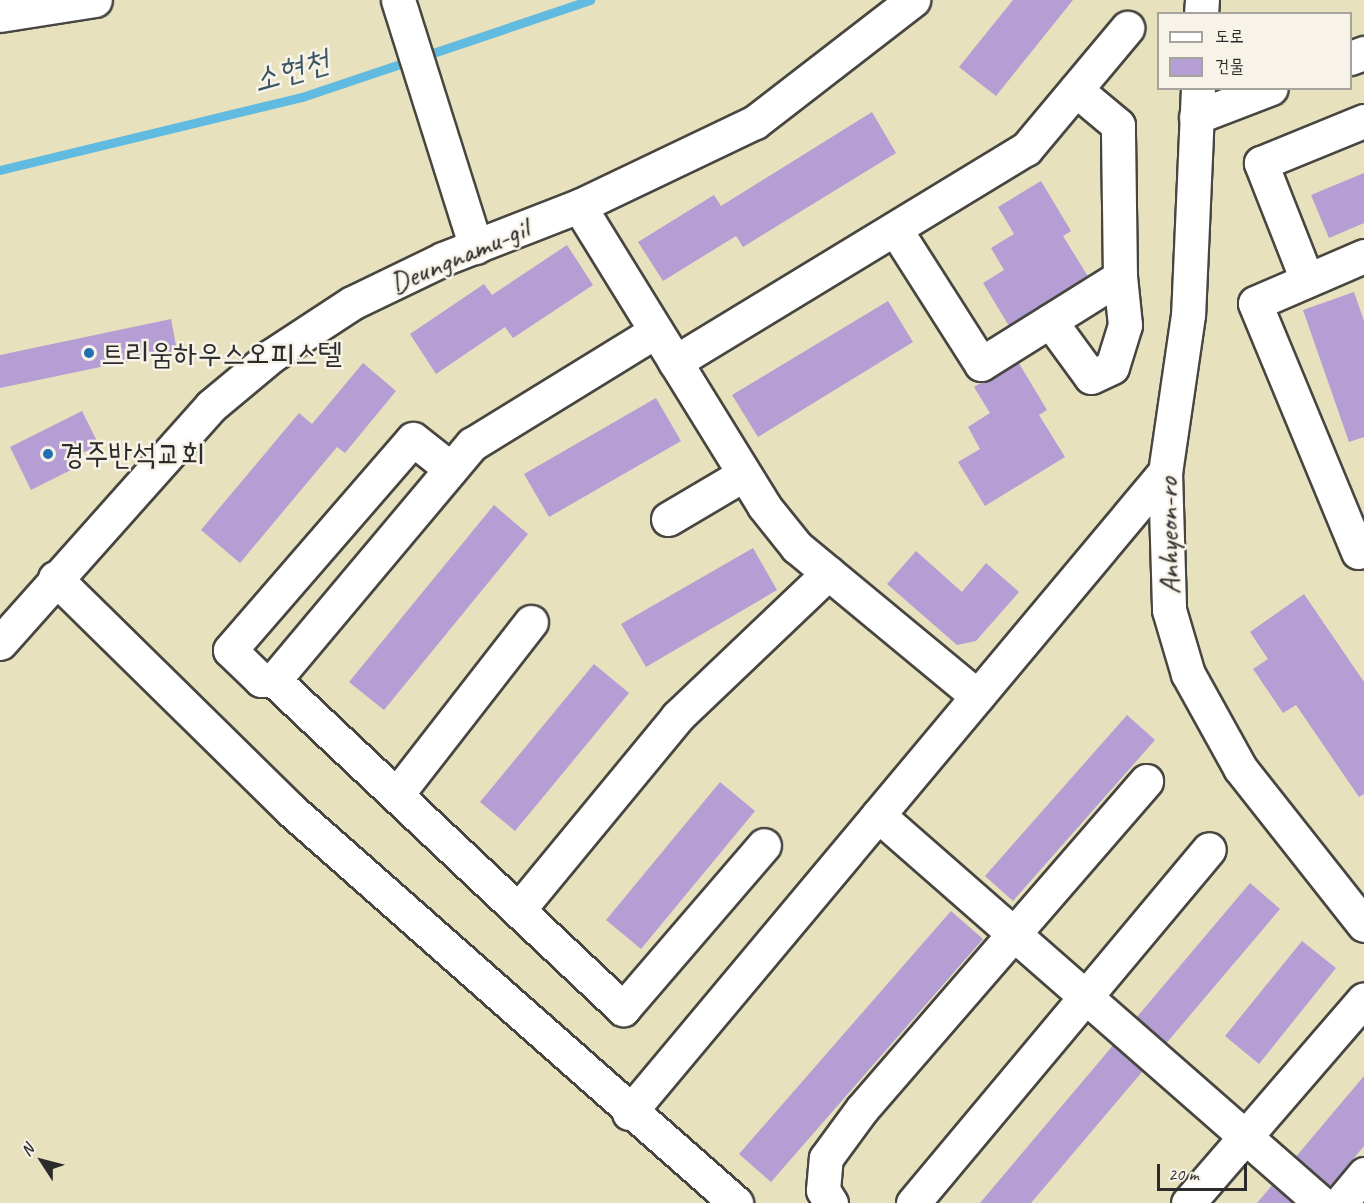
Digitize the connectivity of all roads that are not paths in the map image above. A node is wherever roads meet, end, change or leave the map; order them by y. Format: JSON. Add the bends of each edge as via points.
{"nodes":[{"id":1,"x":95,"y":0,"type":"edge"},
{"id":2,"x":398,"y":0,"type":"edge"},
{"id":3,"x":913,"y":0,"type":"edge"},
{"id":4,"x":0,"y":15,"type":"edge"},
{"id":5,"x":1127,"y":28,"type":"dead end"},
{"id":6,"x":1076,"y":90,"type":"junction"},
{"id":7,"x":1261,"y":90,"type":"edge"},
{"id":8,"x":1197,"y":103,"type":"edge"},
{"id":9,"x":1364,"y":121,"type":"edge"},
{"id":10,"x":579,"y":206,"type":"junction"},
{"id":11,"x":895,"y":229,"type":"junction"},
{"id":12,"x":476,"y":247,"type":"junction"},
{"id":13,"x":1364,"y":256,"type":"edge"},
{"id":14,"x":1120,"y":277,"type":"junction"},
{"id":15,"x":1307,"y":280,"type":"junction"},
{"id":16,"x":1050,"y":321,"type":"junction"},
{"id":17,"x":656,"y":331,"type":"junction"},
{"id":18,"x":675,"y":362,"type":"junction"},
{"id":19,"x":451,"y":469,"type":"junction"},
{"id":20,"x":1165,"y":472,"type":"junction"},
{"id":21,"x":744,"y":474,"type":"junction"},
{"id":22,"x":668,"y":519,"type":"dead end"},
{"id":23,"x":1358,"y":552,"type":"dead end"},
{"id":24,"x":828,"y":573,"type":"junction"},
{"id":25,"x":55,"y":578,"type":"junction"},
{"id":26,"x":531,"y":622,"type":"dead end"},
{"id":27,"x":0,"y":643,"type":"edge"},
{"id":28,"x":274,"y":680,"type":"junction"},
{"id":29,"x":977,"y":696,"type":"junction"},
{"id":30,"x":1146,"y":782,"type":"dead end"},
{"id":31,"x":397,"y":794,"type":"junction"},
{"id":32,"x":878,"y":815,"type":"junction"},
{"id":33,"x":764,"y":845,"type":"dead end"},
{"id":34,"x":1209,"y":849,"type":"dead end"},
{"id":35,"x":519,"y":909,"type":"junction"},
{"id":36,"x":1364,"y":925,"type":"edge"},
{"id":37,"x":1015,"y":933,"type":"junction"},
{"id":38,"x":1087,"y":995,"type":"junction"},
{"id":39,"x":1364,"y":999,"type":"edge"},
{"id":40,"x":629,"y":1113,"type":"junction"},
{"id":41,"x":1246,"y":1135,"type":"junction"},
{"id":42,"x":1364,"y":1174,"type":"edge"},
{"id":43,"x":736,"y":1203,"type":"edge"},
{"id":44,"x":831,"y":1203,"type":"edge"},
{"id":45,"x":913,"y":1203,"type":"edge"},
{"id":46,"x":1188,"y":1203,"type":"edge"},
{"id":47,"x":1321,"y":1203,"type":"edge"},
{"id":48,"x":1340,"y":1203,"type":"edge"}],
"edges":[{"from":1,"to":4,"type":"street"},
{"from":2,"to":12,"type":"street"},
{"from":3,"to":10,"type":"street","name":"Deungnamu-gil","via":[[755,122]]},
{"from":5,"to":6,"type":"street"},
{"from":6,"to":11,"type":"street","via":[[1026,149]]},
{"from":6,"to":14,"type":"street","via":[[1118,125]]},
{"from":7,"to":8,"type":"street"},
{"from":8,"to":20,"type":"street","name":"Anhyeon-ro","via":[[1188,315]]},
{"from":9,"to":15,"type":"street","via":[[1261,163]]},
{"from":10,"to":12,"type":"street","name":"Deungnamu-gil"},
{"from":10,"to":17,"type":"street"},
{"from":11,"to":16,"type":"street","via":[[981,364]]},
{"from":11,"to":18,"type":"street"},
{"from":12,"to":25,"type":"street","name":"Deungnamu-gil","via":[[352,303],[271,356],[211,406]]},
{"from":13,"to":15,"type":"street"},
{"from":14,"to":16,"type":"street"},
{"from":14,"to":16,"type":"street","via":[[1125,326],[1112,368],[1091,377]]},
{"from":15,"to":23,"type":"street","via":[[1255,303]]},
{"from":17,"to":18,"type":"street"},
{"from":17,"to":19,"type":"street","via":[[472,444]]},
{"from":18,"to":21,"type":"street"},
{"from":19,"to":28,"type":"street"},
{"from":19,"to":28,"type":"street","via":[[413,439],[230,650],[261,680]]},
{"from":20,"to":29,"type":"street"},
{"from":20,"to":36,"type":"street","name":"Anhyeon-ro","via":[[1169,610],[1188,674],[1240,768]]},
{"from":21,"to":22,"type":"street"},
{"from":21,"to":24,"type":"street","via":[[797,547]]},
{"from":24,"to":29,"type":"street"},
{"from":24,"to":35,"type":"street","via":[[677,717]]},
{"from":25,"to":27,"type":"street","name":"Deungnamu-gil"},
{"from":25,"to":40,"type":"street","via":[[291,810]]},
{"from":26,"to":31,"type":"street"},
{"from":28,"to":31,"type":"street"},
{"from":29,"to":32,"type":"street"},
{"from":30,"to":37,"type":"street"},
{"from":31,"to":35,"type":"street"},
{"from":32,"to":37,"type":"street"},
{"from":32,"to":40,"type":"street"},
{"from":33,"to":35,"type":"street","via":[[623,1009]]},
{"from":34,"to":38,"type":"street"},
{"from":37,"to":38,"type":"street"},
{"from":37,"to":44,"type":"street","via":[[825,1158],[823,1190]]},
{"from":38,"to":41,"type":"street"},
{"from":38,"to":45,"type":"street"},
{"from":39,"to":41,"type":"street"},
{"from":40,"to":43,"type":"street"},
{"from":41,"to":46,"type":"street"},
{"from":41,"to":47,"type":"street"},
{"from":42,"to":48,"type":"street"}]}
